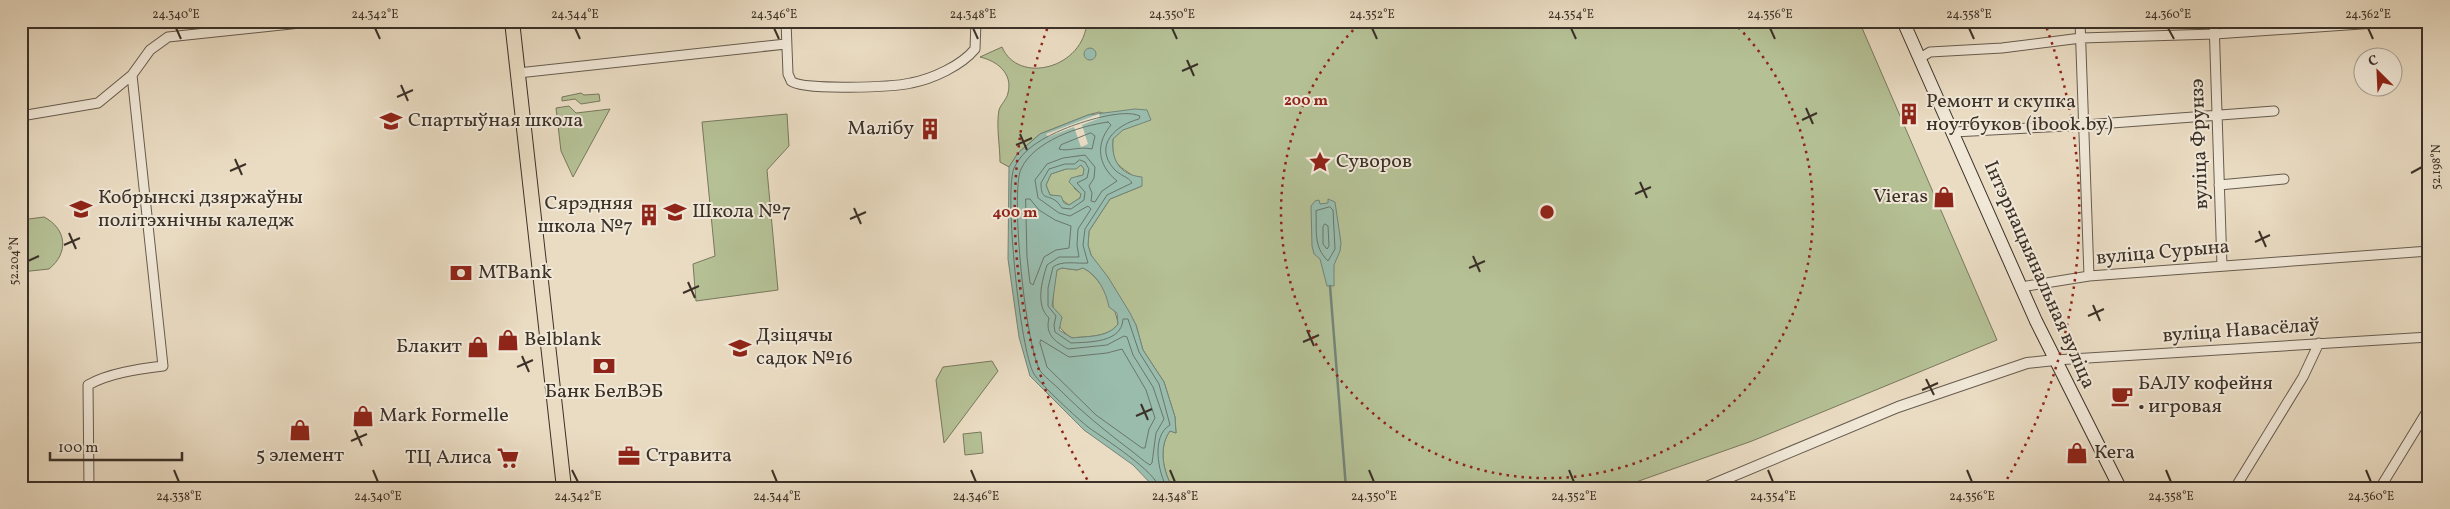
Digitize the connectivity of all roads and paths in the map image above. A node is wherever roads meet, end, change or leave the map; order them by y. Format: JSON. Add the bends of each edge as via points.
{"nodes":[{"id":1,"x":319,"y":21,"type":"edge"},
{"id":2,"x":512,"y":21,"type":"edge"},
{"id":3,"x":786,"y":21,"type":"edge"},
{"id":4,"x":976,"y":21,"type":"edge"},
{"id":5,"x":1903,"y":21,"type":"edge"},
{"id":6,"x":2080,"y":21,"type":"edge"},
{"id":7,"x":2214,"y":21,"type":"edge"},
{"id":8,"x":2404,"y":21,"type":"edge"},
{"id":9,"x":2214,"y":34,"type":"junction"},
{"id":10,"x":2081,"y":38,"type":"junction"},
{"id":11,"x":786,"y":44,"type":"junction"},
{"id":12,"x":1920,"y":58,"type":"junction"},
{"id":13,"x":518,"y":72,"type":"junction"},
{"id":14,"x":132,"y":75,"type":"junction"},
{"id":15,"x":2274,"y":110,"type":"dead end"},
{"id":16,"x":2217,"y":115,"type":"junction"},
{"id":17,"x":21,"y":116,"type":"edge"},
{"id":18,"x":2085,"y":125,"type":"junction"},
{"id":19,"x":1954,"y":132,"type":"junction"},
{"id":20,"x":2284,"y":179,"type":"dead end"},
{"id":21,"x":2219,"y":185,"type":"junction"},
{"id":22,"x":2429,"y":251,"type":"edge"},
{"id":23,"x":2222,"y":266,"type":"junction"},
{"id":24,"x":2089,"y":276,"type":"junction"},
{"id":25,"x":2021,"y":288,"type":"junction"},
{"id":26,"x":2429,"y":336,"type":"edge"},
{"id":27,"x":2319,"y":344,"type":"junction"},
{"id":28,"x":2055,"y":360,"type":"junction"},
{"id":29,"x":2429,"y":408,"type":"edge"},
{"id":30,"x":89,"y":488,"type":"edge"},
{"id":31,"x":564,"y":488,"type":"edge"},
{"id":32,"x":1704,"y":488,"type":"edge"},
{"id":33,"x":2120,"y":488,"type":"edge"},
{"id":34,"x":2235,"y":488,"type":"edge"},
{"id":35,"x":2380,"y":488,"type":"edge"}],
"edges":[{"from":1,"to":14,"type":"street","via":[[168,36],[150,50]]},
{"from":2,"to":13,"type":"main road"},
{"from":3,"to":11,"type":"street"},
{"from":4,"to":11,"type":"street","via":[[975,49],[969,56],[911,83],[815,88],[797,84],[788,74]]},
{"from":5,"to":12,"type":"main road","name":"Інтэрнацыянальная вуліца"},
{"from":6,"to":10,"type":"street"},
{"from":7,"to":9,"type":"street","name":"вуліца Фрунзэ"},
{"from":8,"to":9,"type":"street"},
{"from":9,"to":10,"type":"street"},
{"from":9,"to":16,"type":"street","name":"вуліца Фрунзэ"},
{"from":10,"to":12,"type":"street","via":[[2002,48],[1930,52]]},
{"from":10,"to":18,"type":"street"},
{"from":11,"to":13,"type":"street"},
{"from":12,"to":19,"type":"main road","name":"Інтэрнацыянальная вуліца"},
{"from":13,"to":31,"type":"main road"},
{"from":14,"to":17,"type":"street","via":[[91,105]]},
{"from":14,"to":30,"type":"street","via":[[163,366],[88,385]]},
{"from":15,"to":16,"type":"street"},
{"from":16,"to":18,"type":"street"},
{"from":16,"to":21,"type":"street","name":"вуліца Фрунзэ"},
{"from":18,"to":19,"type":"street"},
{"from":18,"to":24,"type":"street"},
{"from":19,"to":25,"type":"main road","name":"Інтэрнацыянальная вуліца"},
{"from":20,"to":21,"type":"street"},
{"from":21,"to":23,"type":"street","name":"вуліца Фрунзэ"},
{"from":22,"to":23,"type":"street","name":"вуліца Сурына"},
{"from":23,"to":24,"type":"street","name":"вуліца Сурына"},
{"from":24,"to":25,"type":"street","name":"вуліца Сурына"},
{"from":25,"to":28,"type":"main road","name":"Інтэрнацыянальная вуліца"},
{"from":26,"to":27,"type":"street","name":"вуліца Навасёлаў"},
{"from":27,"to":28,"type":"street","name":"вуліца Навасёлаў"},
{"from":27,"to":34,"type":"street"},
{"from":28,"to":32,"type":"street","via":[[2027,363],[1898,407]]},
{"from":28,"to":33,"type":"main road","name":"Інтэрнацыянальная вуліца"},
{"from":29,"to":35,"type":"street"}]}
